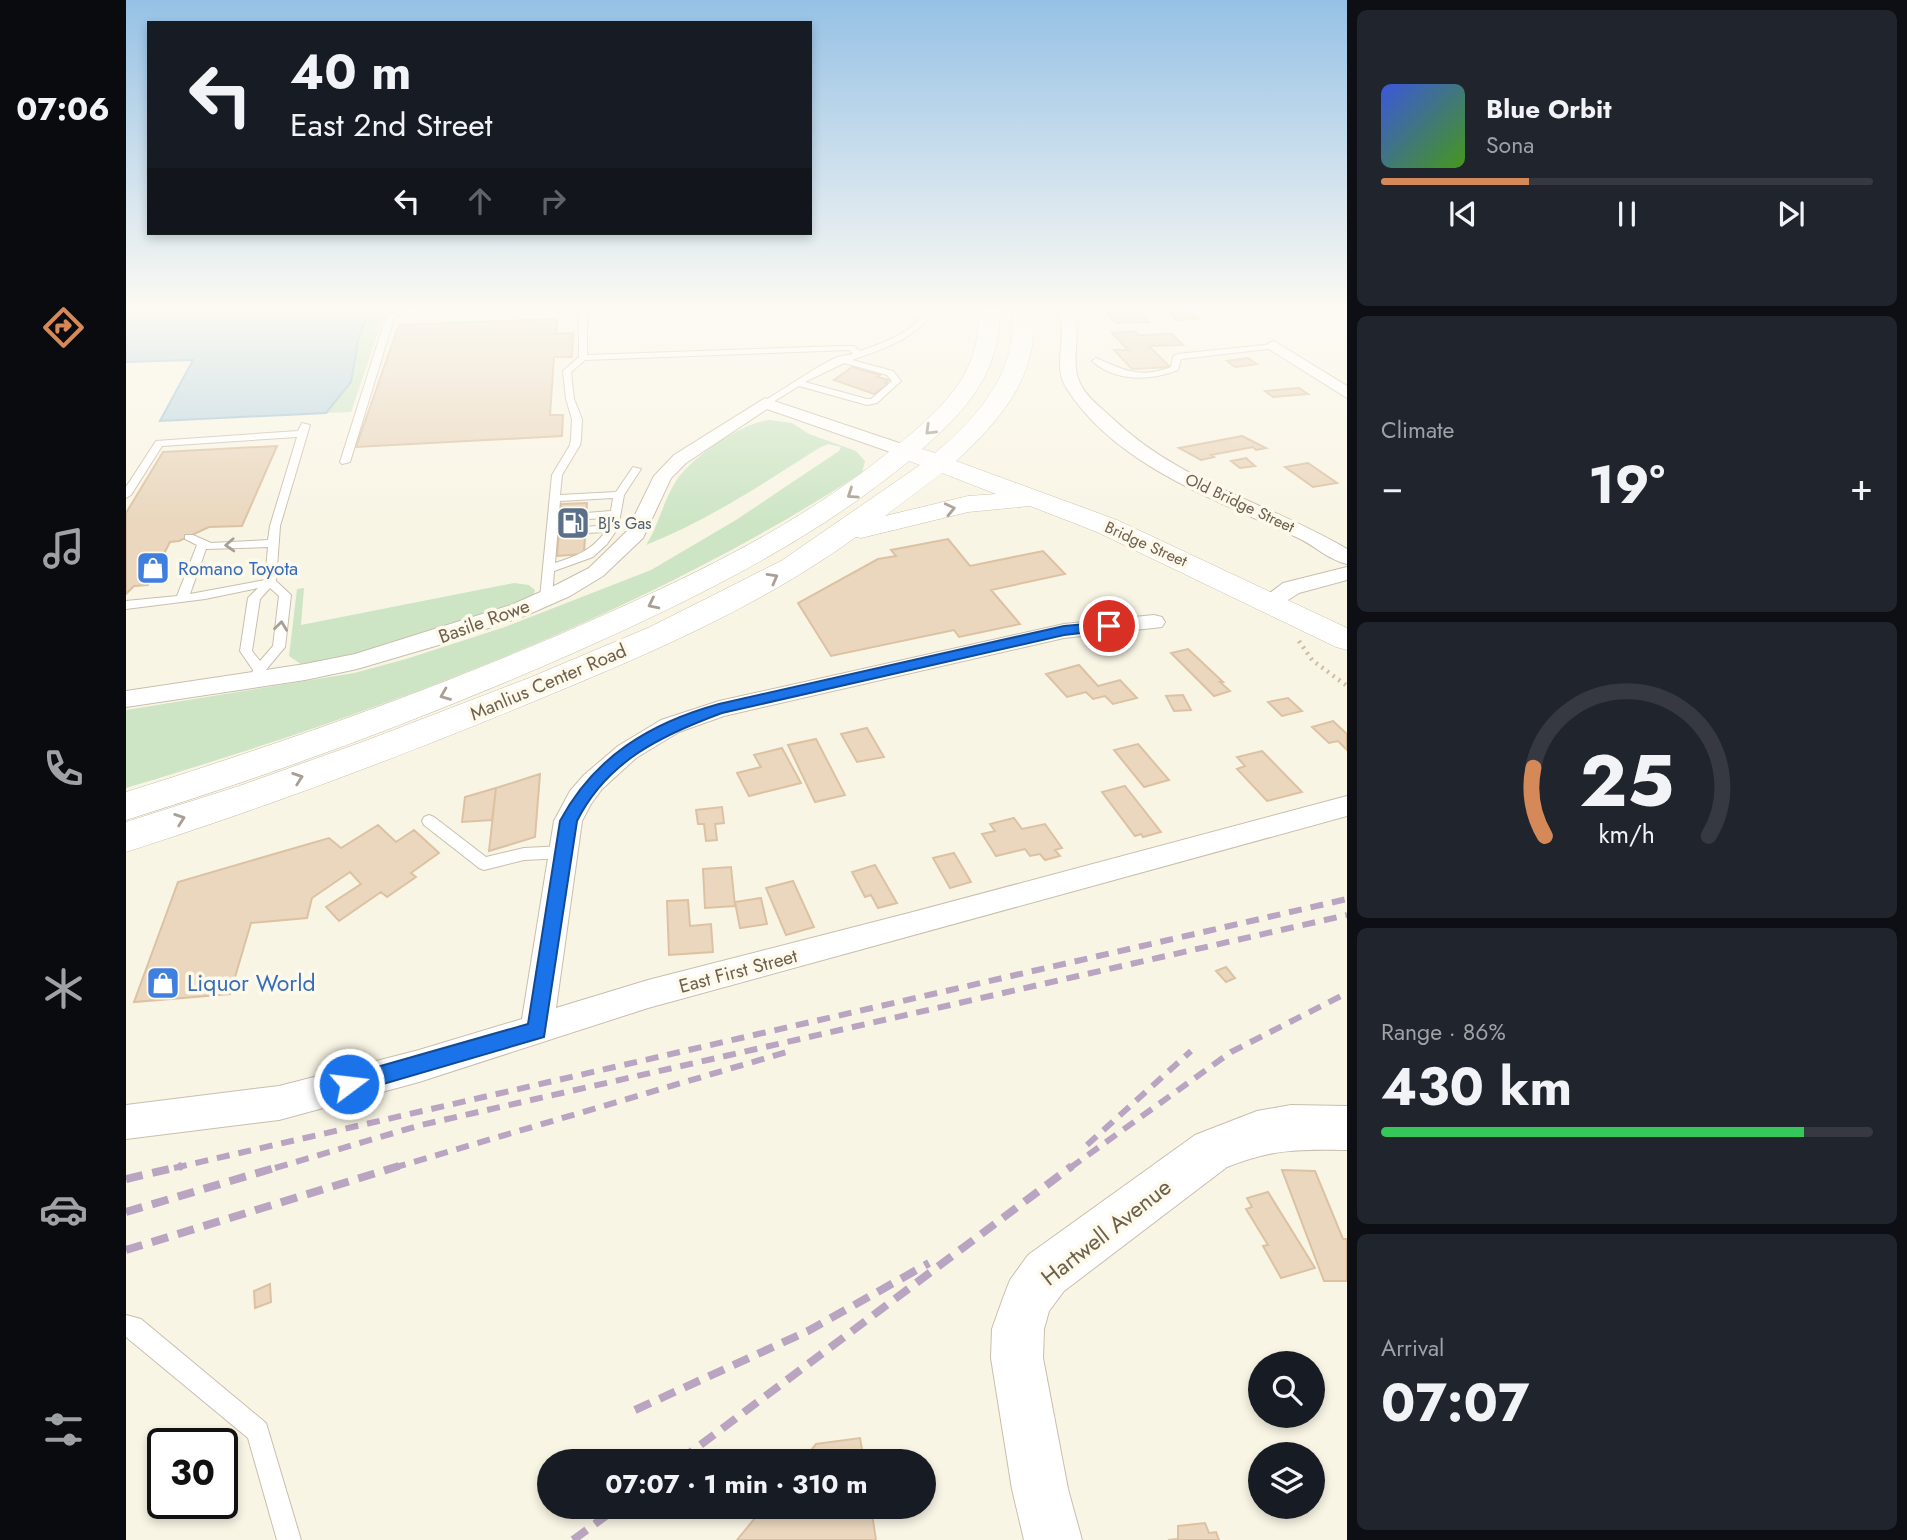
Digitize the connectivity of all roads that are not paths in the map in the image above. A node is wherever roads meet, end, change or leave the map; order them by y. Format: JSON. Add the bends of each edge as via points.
{"nodes":[{"id":1,"x":371,"y":378,"type":"edge"},
{"id":2,"x":568,"y":378,"type":"edge"},
{"id":3,"x":806,"y":378,"type":"edge"},
{"id":4,"x":894,"y":378,"type":"edge"},
{"id":5,"x":973,"y":378,"type":"edge"},
{"id":6,"x":1011,"y":378,"type":"edge"},
{"id":7,"x":1070,"y":378,"type":"edge"},
{"id":8,"x":1323,"y":378,"type":"edge"},
{"id":9,"x":797,"y":383,"type":"junction"},
{"id":10,"x":1347,"y":393,"type":"edge"},
{"id":11,"x":765,"y":403,"type":"junction"},
{"id":12,"x":905,"y":451,"type":"junction"},
{"id":13,"x":345,"y":462,"type":"dead end"},
{"id":14,"x":939,"y":463,"type":"junction"},
{"id":15,"x":636,"y":469,"type":"dead end"},
{"id":16,"x":126,"y":495,"type":"edge"},
{"id":17,"x":618,"y":495,"type":"junction"},
{"id":18,"x":555,"y":498,"type":"junction"},
{"id":19,"x":1039,"y":500,"type":"junction"},
{"id":20,"x":615,"y":514,"type":"junction"},
{"id":21,"x":586,"y":516,"type":"dead end"},
{"id":22,"x":613,"y":528,"type":"junction"},
{"id":23,"x":586,"y":530,"type":"dead end"},
{"id":24,"x":189,"y":537,"type":"dead end"},
{"id":25,"x":836,"y":537,"type":"junction"},
{"id":26,"x":585,"y":542,"type":"dead end"},
{"id":27,"x":603,"y":542,"type":"junction"},
{"id":28,"x":273,"y":543,"type":"junction"},
{"id":29,"x":202,"y":545,"type":"junction"},
{"id":30,"x":1347,"y":558,"type":"edge"},
{"id":31,"x":548,"y":569,"type":"junction"},
{"id":32,"x":1347,"y":573,"type":"edge"},
{"id":33,"x":270,"y":582,"type":"junction"},
{"id":34,"x":546,"y":598,"type":"junction"},
{"id":35,"x":182,"y":599,"type":"junction"},
{"id":36,"x":1269,"y":601,"type":"junction"},
{"id":37,"x":126,"y":605,"type":"edge"},
{"id":38,"x":713,"y":611,"type":"joint"},
{"id":39,"x":1154,"y":622,"type":"dead end"},
{"id":40,"x":1347,"y":640,"type":"edge"},
{"id":41,"x":258,"y":675,"type":"junction"},
{"id":42,"x":126,"y":699,"type":"edge"},
{"id":43,"x":126,"y":806,"type":"edge"},
{"id":44,"x":1347,"y":806,"type":"edge"},
{"id":45,"x":429,"y":821,"type":"dead end"},
{"id":46,"x":126,"y":836,"type":"edge"},
{"id":47,"x":564,"y":852,"type":"junction"},
{"id":48,"x":537,"y":1030,"type":"junction"},
{"id":49,"x":126,"y":1122,"type":"edge"},
{"id":50,"x":1347,"y":1128,"type":"edge"},
{"id":51,"x":126,"y":1325,"type":"edge"},
{"id":52,"x":289,"y":1540,"type":"edge"},
{"id":53,"x":1053,"y":1540,"type":"edge"}],
"edges":[{"from":1,"to":13,"type":"lane"},
{"from":2,"to":18,"type":"lane","via":[[578,419],[576,439],[557,475]]},
{"from":3,"to":9,"type":"lane"},
{"from":4,"to":9,"type":"lane","via":[[897,381],[867,402]]},
{"from":5,"to":12,"type":"main road","one_way":true,"via":[[957,403]]},
{"from":6,"to":14,"type":"main road","via":[[969,435]]},
{"from":7,"to":30,"type":"street","name":"Old Bridge Street","via":[[1086,403],[1156,461],[1195,485],[1307,534]]},
{"from":8,"to":10,"type":"street"},
{"from":9,"to":11,"type":"lane"},
{"from":11,"to":12,"type":"street","name":"Bridge Street"},
{"from":11,"to":34,"type":"street","name":"Basile Rowe","via":[[680,459],[663,476],[636,534],[619,552],[596,572]]},
{"from":12,"to":14,"type":"main road","name":"Bridge Street"},
{"from":12,"to":43,"type":"main road","name":"Manlius Center Road","one_way":true,"via":[[809,523],[569,644],[410,709]]},
{"from":14,"to":19,"type":"main road","name":"Bridge Street"},
{"from":14,"to":25,"type":"main road","name":"Manlius Center Road"},
{"from":15,"to":17,"type":"lane"},
{"from":16,"to":28,"type":"lane","via":[[159,443],[193,446],[303,430]]},
{"from":17,"to":18,"type":"lane"},
{"from":17,"to":20,"type":"lane"},
{"from":18,"to":31,"type":"lane","via":[[554,544]]},
{"from":25,"to":19,"type":"main road","one_way":true,"via":[[968,504]]},
{"from":19,"to":36,"type":"main road","name":"Bridge Street"},
{"from":20,"to":21,"type":"lane"},
{"from":20,"to":22,"type":"lane"},
{"from":22,"to":23,"type":"lane"},
{"from":22,"to":27,"type":"lane"},
{"from":24,"to":29,"type":"lane"},
{"from":38,"to":25,"type":"main road","name":"Manlius Center Road","one_way":true},
{"from":26,"to":27,"type":"lane"},
{"from":27,"to":31,"type":"lane","via":[[589,555]]},
{"from":28,"to":29,"type":"lane","one_way":true},
{"from":28,"to":33,"type":"lane"},
{"from":29,"to":35,"type":"lane"},
{"from":31,"to":34,"type":"lane"},
{"from":32,"to":36,"type":"street","via":[[1291,587]]},
{"from":33,"to":35,"type":"lane"},
{"from":33,"to":41,"type":"lane","via":[[254,598],[246,651]]},
{"from":41,"to":33,"type":"lane","one_way":true,"via":[[279,647],[285,595]]},
{"from":34,"to":41,"type":"street","name":"Basile Rowe","via":[[356,662]]},
{"from":35,"to":37,"type":"lane"},
{"from":36,"to":40,"type":"main road","name":"Bridge Street"},
{"from":46,"to":38,"type":"main road","name":"Manlius Center Road","one_way":true,"via":[[368,754],[584,669]]},
{"from":39,"to":47,"type":"street","via":[[1038,636],[748,701],[670,726],[626,752],[587,790],[568,821]]},
{"from":41,"to":42,"type":"street","name":"Basile Rowe"},
{"from":44,"to":48,"type":"street","name":"East First Street","via":[[648,995]]},
{"from":45,"to":47,"type":"lane","via":[[484,864],[524,854]]},
{"from":47,"to":48,"type":"street"},
{"from":48,"to":49,"type":"street","name":"East First Street","via":[[279,1103]]},
{"from":50,"to":53,"type":"street","name":"Hartwell Avenue","via":[[1291,1127],[1257,1133],[1211,1151],[1046,1273],[1028,1297],[1018,1328],[1017,1358]]},
{"from":51,"to":52,"type":"lane","via":[[258,1431]]}]}
